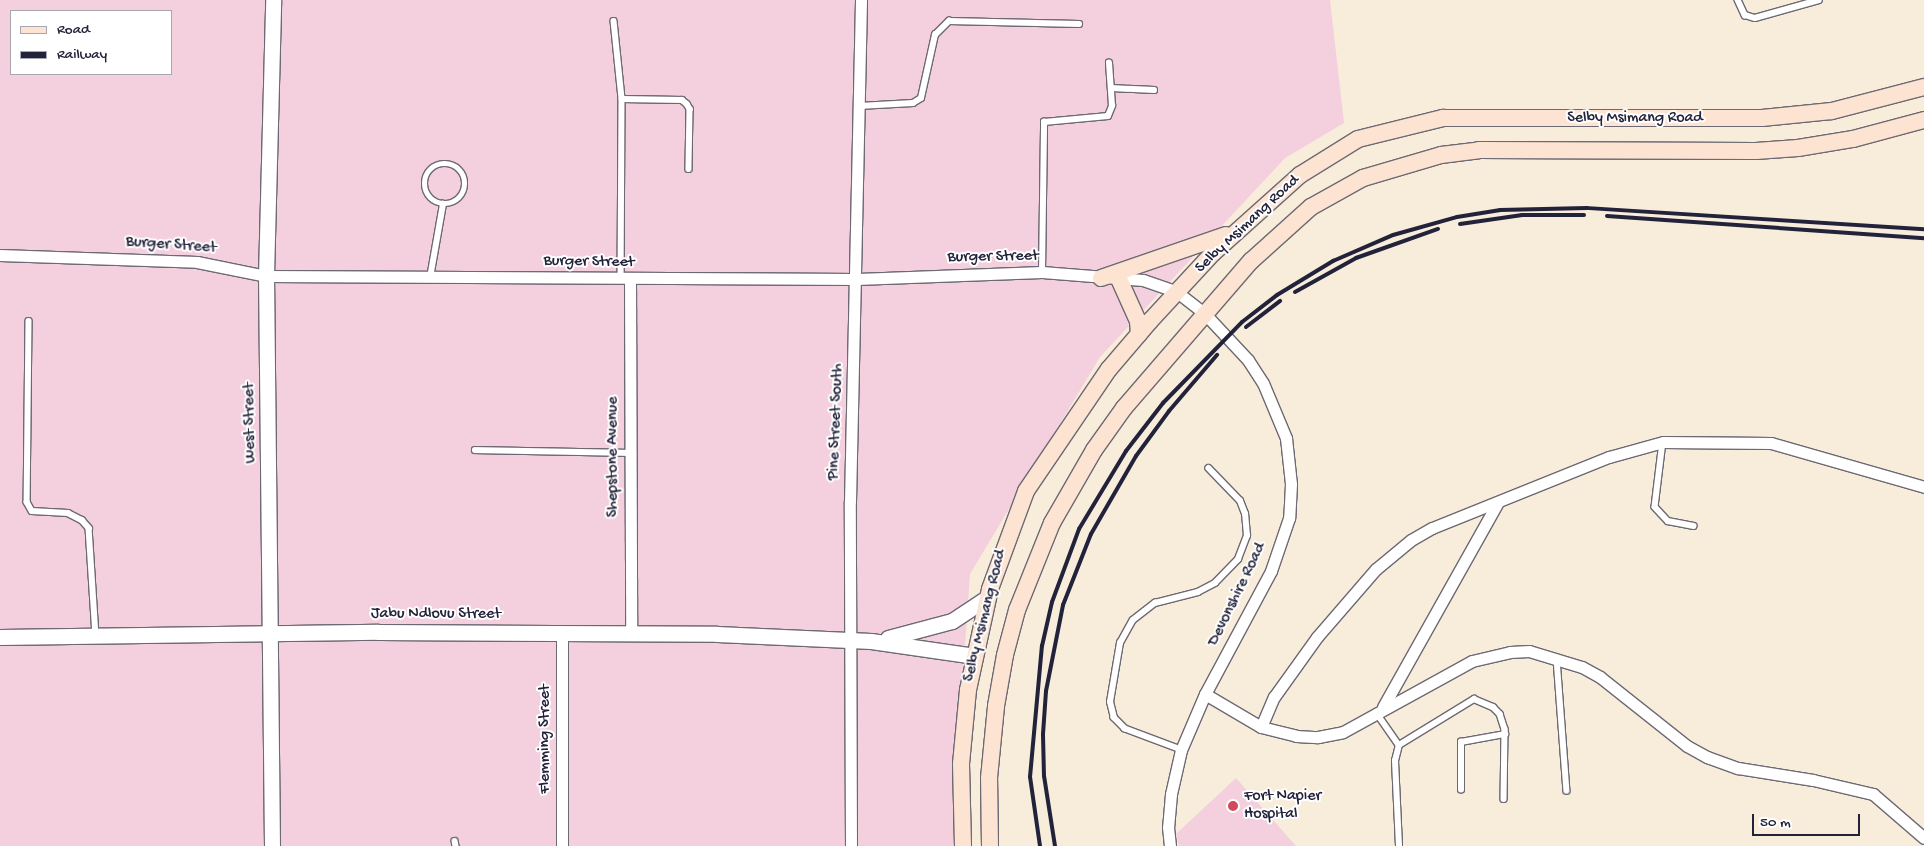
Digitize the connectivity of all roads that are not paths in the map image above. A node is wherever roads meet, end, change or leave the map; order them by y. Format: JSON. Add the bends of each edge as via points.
{"nodes":[{"id":1,"x":273,"y":0,"type":"edge"},
{"id":2,"x":861,"y":0,"type":"edge"},
{"id":3,"x":1738,"y":0,"type":"edge"},
{"id":4,"x":1819,"y":0,"type":"edge"},
{"id":5,"x":614,"y":21,"type":"dead end"},
{"id":6,"x":1079,"y":24,"type":"dead end"},
{"id":7,"x":1109,"y":63,"type":"dead end"},
{"id":8,"x":1924,"y":86,"type":"edge"},
{"id":9,"x":1111,"y":88,"type":"junction"},
{"id":10,"x":1154,"y":90,"type":"dead end"},
{"id":11,"x":622,"y":99,"type":"junction"},
{"id":12,"x":859,"y":106,"type":"junction"},
{"id":13,"x":1924,"y":120,"type":"edge"},
{"id":14,"x":689,"y":169,"type":"dead end"},
{"id":15,"x":443,"y":204,"type":"junction"},
{"id":16,"x":1237,"y":230,"type":"junction"},
{"id":17,"x":0,"y":255,"type":"edge"},
{"id":18,"x":1042,"y":272,"type":"junction"},
{"id":19,"x":266,"y":276,"type":"junction"},
{"id":20,"x":430,"y":278,"type":"junction"},
{"id":21,"x":1101,"y":278,"type":"junction"},
{"id":22,"x":1119,"y":278,"type":"junction"},
{"id":23,"x":857,"y":279,"type":"junction"},
{"id":24,"x":625,"y":280,"type":"junction"},
{"id":25,"x":1177,"y":292,"type":"junction"},
{"id":26,"x":1206,"y":315,"type":"junction"},
{"id":27,"x":29,"y":322,"type":"dead end"},
{"id":28,"x":1139,"y":334,"type":"junction"},
{"id":29,"x":1663,"y":442,"type":"junction"},
{"id":30,"x":474,"y":450,"type":"dead end"},
{"id":31,"x":630,"y":453,"type":"junction"},
{"id":32,"x":1209,"y":469,"type":"dead end"},
{"id":33,"x":1924,"y":486,"type":"edge"},
{"id":34,"x":1498,"y":502,"type":"junction"},
{"id":35,"x":1694,"y":526,"type":"dead end"},
{"id":36,"x":988,"y":597,"type":"junction"},
{"id":37,"x":270,"y":633,"type":"junction"},
{"id":38,"x":562,"y":633,"type":"junction"},
{"id":39,"x":631,"y":633,"type":"junction"},
{"id":40,"x":96,"y":637,"type":"junction"},
{"id":41,"x":0,"y":638,"type":"edge"},
{"id":42,"x":851,"y":640,"type":"junction"},
{"id":43,"x":871,"y":641,"type":"junction"},
{"id":44,"x":975,"y":656,"type":"junction"},
{"id":45,"x":1557,"y":659,"type":"junction"},
{"id":46,"x":1205,"y":694,"type":"junction"},
{"id":47,"x":1379,"y":710,"type":"junction"},
{"id":48,"x":1261,"y":727,"type":"junction"},
{"id":49,"x":1505,"y":734,"type":"junction"},
{"id":50,"x":1399,"y":745,"type":"junction"},
{"id":51,"x":1181,"y":750,"type":"junction"},
{"id":52,"x":1461,"y":790,"type":"dead end"},
{"id":53,"x":1567,"y":791,"type":"dead end"},
{"id":54,"x":1504,"y":799,"type":"dead end"},
{"id":55,"x":1924,"y":838,"type":"edge"},
{"id":56,"x":272,"y":846,"type":"edge"},
{"id":57,"x":562,"y":846,"type":"edge"},
{"id":58,"x":851,"y":846,"type":"edge"},
{"id":59,"x":963,"y":846,"type":"edge"},
{"id":60,"x":990,"y":846,"type":"edge"},
{"id":61,"x":1170,"y":846,"type":"edge"},
{"id":62,"x":1398,"y":846,"type":"edge"}],
"edges":[{"from":1,"to":19,"type":"street","name":"West Street"},
{"from":2,"to":12,"type":"street","name":"Pine Street South"},
{"from":3,"to":4,"type":"lane","via":[[1745,15],[1755,18]]},
{"from":5,"to":11,"type":"lane"},
{"from":6,"to":12,"type":"lane","via":[[949,21],[935,35],[921,98],[913,103]]},
{"from":7,"to":9,"type":"lane"},
{"from":8,"to":16,"type":"main road","name":"Selby Msimang Road","via":[[1832,111],[1762,118],[1443,118],[1413,123],[1358,139],[1330,155],[1300,175]]},
{"from":9,"to":10,"type":"lane"},
{"from":9,"to":18,"type":"lane","via":[[1112,112],[1108,116],[1044,122]]},
{"from":11,"to":14,"type":"lane","via":[[682,100],[687,104],[690,110]]},
{"from":11,"to":24,"type":"lane"},
{"from":12,"to":23,"type":"street","name":"Pine Street South"},
{"from":13,"to":26,"type":"main road","name":"Selby Msimang Road","via":[[1853,139],[1798,148],[1756,151],[1479,150],[1402,165],[1363,178],[1311,207],[1251,261]]},
{"from":15,"to":15,"type":"lane","via":[[455,201],[463,192],[464,180],[458,169],[447,164],[434,166],[426,176],[425,188],[431,199]]},
{"from":15,"to":20,"type":"lane"},
{"from":16,"to":21,"type":"main road","via":[[1194,248],[1143,261]]},
{"from":16,"to":25,"type":"main road","name":"Selby Msimang Road"},
{"from":17,"to":19,"type":"street","name":"Burger Street","via":[[197,262]]},
{"from":18,"to":21,"type":"street","name":"Burger Street"},
{"from":18,"to":23,"type":"street","name":"Burger Street"},
{"from":19,"to":20,"type":"street","name":"Burger Street"},
{"from":19,"to":37,"type":"street","name":"West Street"},
{"from":20,"to":24,"type":"street","name":"Burger Street"},
{"from":21,"to":22,"type":"street","name":"Burger Street"},
{"from":22,"to":25,"type":"street","name":"Burger Street","via":[[1143,280]]},
{"from":22,"to":28,"type":"main road","via":[[1138,321]]},
{"from":23,"to":24,"type":"street","name":"Burger Street"},
{"from":23,"to":42,"type":"street","name":"Pine Street South","via":[[850,501]]},
{"from":24,"to":31,"type":"street","name":"Shepstone Avenue"},
{"from":25,"to":26,"type":"street","name":"Devonshire Road"},
{"from":25,"to":28,"type":"main road","name":"Selby Msimang Road"},
{"from":26,"to":46,"type":"street","name":"Devonshire Road","via":[[1248,360],[1264,383],[1286,438],[1290,484],[1288,518],[1272,571]]},
{"from":26,"to":60,"type":"main road","name":"Selby Msimang Road","via":[[1124,408],[1094,450],[1052,524],[1032,570],[1005,655],[996,706],[989,778]]},
{"from":27,"to":40,"type":"lane","via":[[27,502],[32,511],[68,513],[89,528]]},
{"from":28,"to":36,"type":"main road","name":"Selby Msimang Road","via":[[1098,384],[1026,491],[1006,539]]},
{"from":29,"to":33,"type":"street","via":[[1771,443]]},
{"from":29,"to":34,"type":"street","via":[[1609,458]]},
{"from":29,"to":35,"type":"lane","via":[[1655,507],[1668,521]]},
{"from":30,"to":31,"type":"lane"},
{"from":31,"to":39,"type":"street","name":"Shepstone Avenue"},
{"from":32,"to":51,"type":"lane","via":[[1240,501],[1247,536],[1238,559],[1215,582],[1198,592],[1155,603],[1133,620],[1120,643],[1110,702],[1114,718],[1125,729]]},
{"from":34,"to":47,"type":"street"},
{"from":34,"to":48,"type":"street","via":[[1411,540],[1376,569],[1302,657],[1274,697]]},
{"from":36,"to":43,"type":"street","name":"Jabu Ndlovu Street","via":[[952,620]]},
{"from":36,"to":44,"type":"main road","name":"Selby Msimang Road"},
{"from":37,"to":38,"type":"street","name":"Jabu Ndlovu Street"},
{"from":37,"to":40,"type":"street","name":"Jabu Ndlovu Street"},
{"from":37,"to":56,"type":"street","name":"West Street"},
{"from":38,"to":39,"type":"street","name":"Jabu Ndlovu Street"},
{"from":38,"to":57,"type":"street","name":"Flemming Street"},
{"from":39,"to":42,"type":"street","name":"Jabu Ndlovu Street"},
{"from":40,"to":41,"type":"street","name":"Jabu Ndlovu Street"},
{"from":42,"to":43,"type":"street","name":"Jabu Ndlovu Street"},
{"from":42,"to":58,"type":"street","name":"Pine Street South"},
{"from":43,"to":44,"type":"street","name":"Jabu Ndlovu Street"},
{"from":44,"to":59,"type":"main road","name":"Selby Msimang Road","via":[[960,764]]},
{"from":45,"to":47,"type":"street","via":[[1529,652],[1493,654],[1472,661]]},
{"from":45,"to":53,"type":"lane"},
{"from":45,"to":55,"type":"street","via":[[1600,677],[1686,746],[1707,757],[1738,768],[1813,780],[1872,794]]},
{"from":46,"to":48,"type":"street"},
{"from":46,"to":51,"type":"street","name":"Devonshire Road"},
{"from":47,"to":48,"type":"street","via":[[1342,732],[1318,737],[1296,736]]},
{"from":47,"to":50,"type":"lane"},
{"from":49,"to":50,"type":"lane","via":[[1500,714],[1493,707],[1474,699]]},
{"from":49,"to":52,"type":"lane","via":[[1461,742]]},
{"from":49,"to":54,"type":"lane"},
{"from":50,"to":62,"type":"lane","via":[[1394,761]]},
{"from":51,"to":61,"type":"street","name":"Devonshire Road","via":[[1171,794]]}]}
